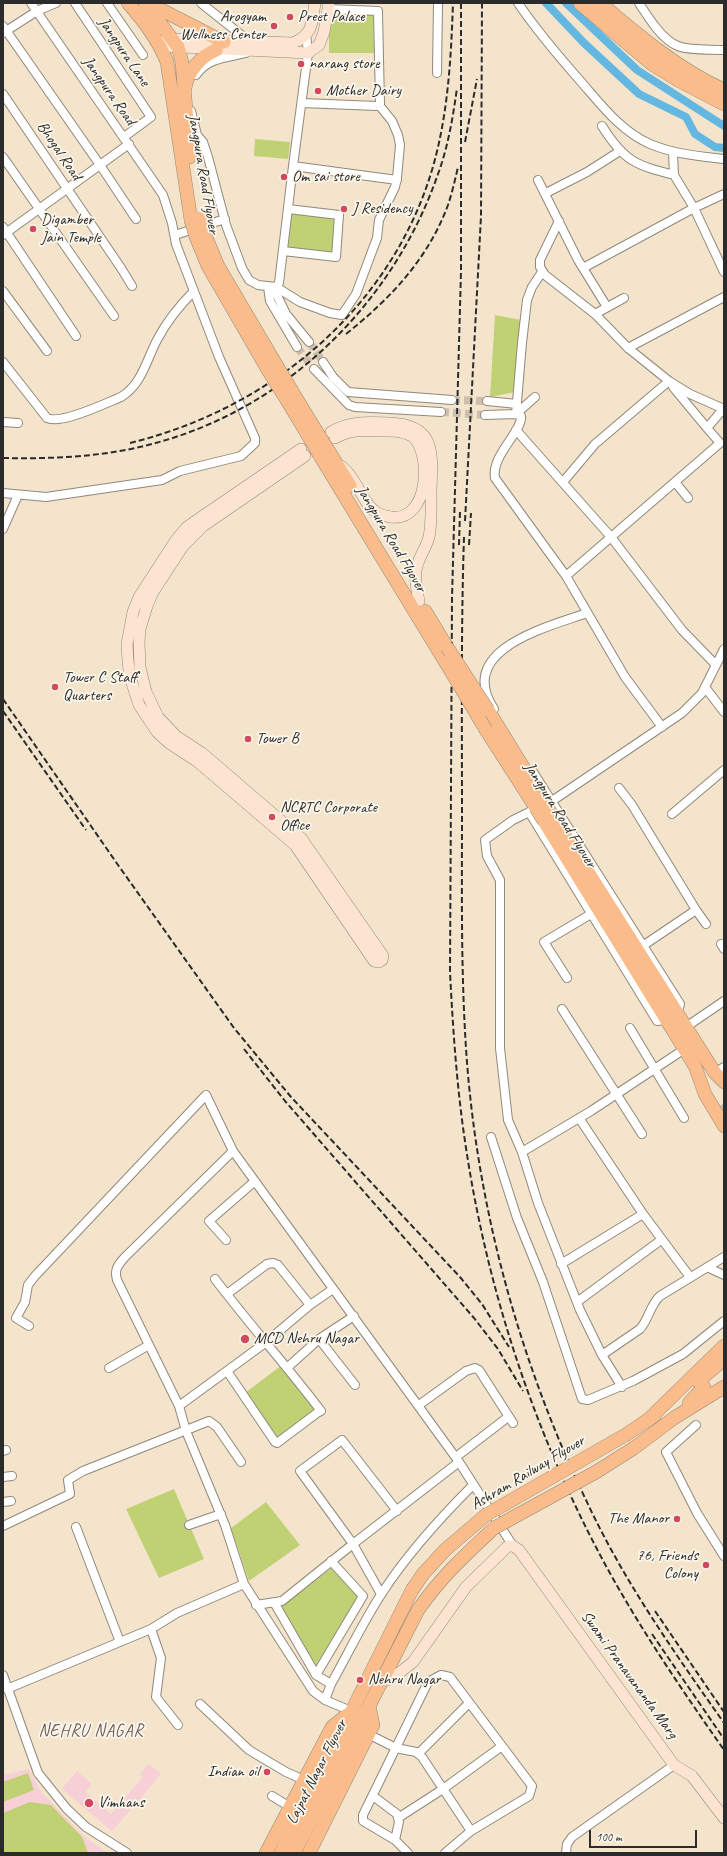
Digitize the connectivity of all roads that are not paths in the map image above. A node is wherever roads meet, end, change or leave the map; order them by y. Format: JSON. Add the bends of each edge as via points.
{"nodes":[{"id":1,"x":31,"y":3,"type":"edge"},
{"id":2,"x":56,"y":3,"type":"edge"},
{"id":3,"x":75,"y":3,"type":"edge"},
{"id":4,"x":107,"y":3,"type":"edge"},
{"id":5,"x":128,"y":3,"type":"edge"},
{"id":6,"x":146,"y":3,"type":"edge"},
{"id":7,"x":202,"y":3,"type":"edge"},
{"id":8,"x":314,"y":3,"type":"edge"},
{"id":9,"x":438,"y":3,"type":"edge"},
{"id":10,"x":518,"y":3,"type":"edge"},
{"id":11,"x":581,"y":3,"type":"edge"},
{"id":12,"x":599,"y":3,"type":"edge"},
{"id":13,"x":639,"y":3,"type":"edge"},
{"id":14,"x":328,"y":6,"type":"edge"},
{"id":15,"x":37,"y":11,"type":"junction"},
{"id":16,"x":4,"y":30,"type":"edge"},
{"id":17,"x":306,"y":34,"type":"junction"},
{"id":18,"x":159,"y":43,"type":"junction"},
{"id":19,"x":175,"y":43,"type":"junction"},
{"id":20,"x":220,"y":46,"type":"junction"},
{"id":21,"x":251,"y":46,"type":"junction"},
{"id":22,"x":724,"y":50,"type":"edge"},
{"id":23,"x":308,"y":53,"type":"junction"},
{"id":24,"x":143,"y":55,"type":"dead end"},
{"id":25,"x":437,"y":73,"type":"dead end"},
{"id":26,"x":724,"y":91,"type":"edge"},
{"id":27,"x":3,"y":94,"type":"edge"},
{"id":28,"x":184,"y":95,"type":"junction"},
{"id":29,"x":302,"y":103,"type":"junction"},
{"id":30,"x":724,"y":103,"type":"edge"},
{"id":31,"x":379,"y":105,"type":"junction"},
{"id":32,"x":602,"y":126,"type":"dead end"},
{"id":33,"x":124,"y":137,"type":"junction"},
{"id":34,"x":129,"y":144,"type":"junction"},
{"id":35,"x":620,"y":152,"type":"junction"},
{"id":36,"x":674,"y":153,"type":"junction"},
{"id":37,"x":3,"y":157,"type":"edge"},
{"id":38,"x":724,"y":159,"type":"edge"},
{"id":39,"x":100,"y":165,"type":"junction"},
{"id":40,"x":293,"y":166,"type":"junction"},
{"id":41,"x":674,"y":175,"type":"junction"},
{"id":42,"x":396,"y":180,"type":"junction"},
{"id":43,"x":538,"y":180,"type":"dead end"},
{"id":44,"x":67,"y":188,"type":"junction"},
{"id":45,"x":546,"y":193,"type":"junction"},
{"id":46,"x":724,"y":194,"type":"edge"},
{"id":47,"x":694,"y":208,"type":"junction"},
{"id":48,"x":39,"y":209,"type":"junction"},
{"id":49,"x":288,"y":209,"type":"junction"},
{"id":50,"x":136,"y":219,"type":"dead end"},
{"id":51,"x":225,"y":219,"type":"junction"},
{"id":52,"x":559,"y":220,"type":"junction"},
{"id":53,"x":4,"y":231,"type":"edge"},
{"id":54,"x":175,"y":235,"type":"junction"},
{"id":55,"x":283,"y":251,"type":"junction"},
{"id":56,"x":584,"y":268,"type":"junction"},
{"id":57,"x":542,"y":272,"type":"junction"},
{"id":58,"x":724,"y":272,"type":"edge"},
{"id":59,"x":132,"y":286,"type":"dead end"},
{"id":60,"x":272,"y":287,"type":"junction"},
{"id":61,"x":3,"y":291,"type":"edge"},
{"id":62,"x":194,"y":291,"type":"junction"},
{"id":63,"x":724,"y":297,"type":"edge"},
{"id":64,"x":624,"y":298,"type":"dead end"},
{"id":65,"x":607,"y":307,"type":"junction"},
{"id":66,"x":595,"y":314,"type":"junction"},
{"id":67,"x":114,"y":316,"type":"dead end"},
{"id":68,"x":76,"y":336,"type":"dead end"},
{"id":69,"x":309,"y":342,"type":"tunnel mouth"},
{"id":70,"x":297,"y":347,"type":"tunnel mouth"},
{"id":71,"x":628,"y":348,"type":"junction"},
{"id":72,"x":47,"y":351,"type":"dead end"},
{"id":73,"x":3,"y":362,"type":"edge"},
{"id":74,"x":323,"y":362,"type":"tunnel mouth"},
{"id":75,"x":314,"y":369,"type":"tunnel mouth"},
{"id":76,"x":668,"y":381,"type":"junction"},
{"id":77,"x":535,"y":396,"type":"dead end"},
{"id":78,"x":452,"y":400,"type":"tunnel mouth"},
{"id":79,"x":487,"y":401,"type":"tunnel mouth"},
{"id":80,"x":517,"y":404,"type":"junction"},
{"id":81,"x":724,"y":408,"type":"edge"},
{"id":82,"x":441,"y":412,"type":"tunnel mouth"},
{"id":83,"x":516,"y":414,"type":"junction"},
{"id":84,"x":485,"y":415,"type":"tunnel mouth"},
{"id":85,"x":3,"y":422,"type":"edge"},
{"id":86,"x":18,"y":423,"type":"dead end"},
{"id":87,"x":706,"y":428,"type":"junction"},
{"id":88,"x":516,"y":430,"type":"junction"},
{"id":89,"x":416,"y":433,"type":"junction"},
{"id":90,"x":333,"y":435,"type":"dead end"},
{"id":91,"x":722,"y":446,"type":"edge"},
{"id":92,"x":303,"y":453,"type":"joint"},
{"id":93,"x":334,"y":461,"type":"junction"},
{"id":94,"x":563,"y":482,"type":"junction"},
{"id":95,"x":675,"y":482,"type":"junction"},
{"id":96,"x":3,"y":493,"type":"edge"},
{"id":97,"x":18,"y":495,"type":"junction"},
{"id":98,"x":688,"y":498,"type":"dead end"},
{"id":99,"x":3,"y":529,"type":"edge"},
{"id":100,"x":611,"y":537,"type":"junction"},
{"id":101,"x":566,"y":576,"type":"junction"},
{"id":102,"x":419,"y":602,"type":"junction"},
{"id":103,"x":587,"y":613,"type":"junction"},
{"id":104,"x":724,"y":650,"type":"edge"},
{"id":105,"x":716,"y":665,"type":"junction"},
{"id":106,"x":705,"y":687,"type":"junction"},
{"id":107,"x":724,"y":712,"type":"edge"},
{"id":108,"x":662,"y":727,"type":"junction"},
{"id":109,"x":724,"y":770,"type":"edge"},
{"id":110,"x":619,"y":788,"type":"dead end"},
{"id":111,"x":552,"y":801,"type":"junction"},
{"id":112,"x":529,"y":812,"type":"junction"},
{"id":113,"x":672,"y":814,"type":"dead end"},
{"id":114,"x":696,"y":910,"type":"junction"},
{"id":115,"x":591,"y":914,"type":"junction"},
{"id":116,"x":706,"y":924,"type":"dead end"},
{"id":117,"x":644,"y":945,"type":"junction"},
{"id":118,"x":567,"y":978,"type":"dead end"},
{"id":119,"x":724,"y":1001,"type":"edge"},
{"id":120,"x":562,"y":1009,"type":"dead end"},
{"id":121,"x":674,"y":1009,"type":"junction"},
{"id":122,"x":662,"y":1016,"type":"junction"},
{"id":123,"x":686,"y":1027,"type":"junction"},
{"id":124,"x":630,"y":1028,"type":"dead end"},
{"id":125,"x":683,"y":1050,"type":"junction"},
{"id":126,"x":695,"y":1066,"type":"junction"},
{"id":127,"x":653,"y":1069,"type":"junction"},
{"id":128,"x":719,"y":1070,"type":"edge"},
{"id":129,"x":724,"y":1082,"type":"edge"},
{"id":130,"x":724,"y":1091,"type":"edge"},
{"id":131,"x":616,"y":1093,"type":"junction"},
{"id":132,"x":721,"y":1105,"type":"dead end"},
{"id":133,"x":579,"y":1118,"type":"junction"},
{"id":134,"x":684,"y":1118,"type":"dead end"},
{"id":135,"x":724,"y":1126,"type":"edge"},
{"id":136,"x":642,"y":1134,"type":"dead end"},
{"id":137,"x":490,"y":1137,"type":"dead end"},
{"id":138,"x":233,"y":1151,"type":"junction"},
{"id":139,"x":522,"y":1152,"type":"junction"},
{"id":140,"x":255,"y":1181,"type":"junction"},
{"id":141,"x":643,"y":1214,"type":"junction"},
{"id":142,"x":226,"y":1240,"type":"dead end"},
{"id":143,"x":661,"y":1240,"type":"junction"},
{"id":144,"x":724,"y":1257,"type":"edge"},
{"id":145,"x":561,"y":1264,"type":"junction"},
{"id":146,"x":709,"y":1268,"type":"junction"},
{"id":147,"x":724,"y":1275,"type":"edge"},
{"id":148,"x":690,"y":1277,"type":"junction"},
{"id":149,"x":215,"y":1279,"type":"dead end"},
{"id":150,"x":333,"y":1289,"type":"junction"},
{"id":151,"x":227,"y":1294,"type":"junction"},
{"id":152,"x":577,"y":1302,"type":"junction"},
{"id":153,"x":310,"y":1305,"type":"junction"},
{"id":154,"x":354,"y":1316,"type":"junction"},
{"id":155,"x":724,"y":1321,"type":"edge"},
{"id":156,"x":29,"y":1326,"type":"dead end"},
{"id":157,"x":319,"y":1339,"type":"junction"},
{"id":158,"x":265,"y":1343,"type":"junction"},
{"id":159,"x":149,"y":1345,"type":"junction"},
{"id":160,"x":724,"y":1346,"type":"edge"},
{"id":161,"x":602,"y":1355,"type":"junction"},
{"id":162,"x":724,"y":1358,"type":"edge"},
{"id":163,"x":109,"y":1368,"type":"dead end"},
{"id":164,"x":288,"y":1368,"type":"junction"},
{"id":165,"x":227,"y":1371,"type":"junction"},
{"id":166,"x":724,"y":1371,"type":"edge"},
{"id":167,"x":701,"y":1384,"type":"junction"},
{"id":168,"x":355,"y":1385,"type":"dead end"},
{"id":169,"x":724,"y":1386,"type":"edge"},
{"id":170,"x":622,"y":1387,"type":"junction"},
{"id":171,"x":419,"y":1405,"type":"junction"},
{"id":172,"x":179,"y":1406,"type":"junction"},
{"id":173,"x":674,"y":1418,"type":"junction"},
{"id":174,"x":649,"y":1419,"type":"junction"},
{"id":175,"x":696,"y":1425,"type":"dead end"},
{"id":176,"x":186,"y":1431,"type":"junction"},
{"id":177,"x":457,"y":1459,"type":"junction"},
{"id":178,"x":241,"y":1462,"type":"dead end"},
{"id":179,"x":12,"y":1476,"type":"dead end"},
{"id":180,"x":3,"y":1477,"type":"edge"},
{"id":181,"x":473,"y":1485,"type":"junction"},
{"id":182,"x":397,"y":1511,"type":"junction"},
{"id":183,"x":221,"y":1514,"type":"junction"},
{"id":184,"x":189,"y":1525,"type":"dead end"},
{"id":185,"x":3,"y":1526,"type":"edge"},
{"id":186,"x":76,"y":1527,"type":"dead end"},
{"id":187,"x":353,"y":1544,"type":"junction"},
{"id":188,"x":513,"y":1546,"type":"junction"},
{"id":189,"x":724,"y":1556,"type":"edge"},
{"id":190,"x":331,"y":1561,"type":"junction"},
{"id":191,"x":244,"y":1584,"type":"junction"},
{"id":192,"x":381,"y":1594,"type":"junction"},
{"id":193,"x":275,"y":1604,"type":"junction"},
{"id":194,"x":256,"y":1605,"type":"junction"},
{"id":195,"x":151,"y":1629,"type":"junction"},
{"id":196,"x":120,"y":1642,"type":"junction"},
{"id":197,"x":3,"y":1675,"type":"edge"},
{"id":198,"x":316,"y":1675,"type":"junction"},
{"id":199,"x":381,"y":1683,"type":"junction"},
{"id":200,"x":331,"y":1684,"type":"junction"},
{"id":201,"x":7,"y":1689,"type":"junction"},
{"id":202,"x":325,"y":1700,"type":"junction"},
{"id":203,"x":469,"y":1703,"type":"junction"},
{"id":204,"x":200,"y":1704,"type":"dead end"},
{"id":205,"x":369,"y":1706,"type":"junction"},
{"id":206,"x":352,"y":1711,"type":"junction"},
{"id":207,"x":178,"y":1725,"type":"dead end"},
{"id":208,"x":368,"y":1734,"type":"junction"},
{"id":209,"x":502,"y":1746,"type":"junction"},
{"id":210,"x":396,"y":1748,"type":"junction"},
{"id":211,"x":418,"y":1754,"type":"junction"},
{"id":212,"x":674,"y":1764,"type":"junction"},
{"id":213,"x":304,"y":1780,"type":"junction"},
{"id":214,"x":443,"y":1789,"type":"junction"},
{"id":215,"x":272,"y":1796,"type":"dead end"},
{"id":216,"x":373,"y":1796,"type":"junction"},
{"id":217,"x":290,"y":1807,"type":"junction"},
{"id":218,"x":398,"y":1818,"type":"junction"},
{"id":219,"x":724,"y":1818,"type":"edge"},
{"id":220,"x":472,"y":1831,"type":"junction"},
{"id":221,"x":395,"y":1840,"type":"junction"},
{"id":222,"x":127,"y":1853,"type":"edge"},
{"id":223,"x":266,"y":1853,"type":"edge"},
{"id":224,"x":281,"y":1853,"type":"edge"},
{"id":225,"x":294,"y":1853,"type":"edge"},
{"id":226,"x":310,"y":1853,"type":"edge"},
{"id":227,"x":408,"y":1853,"type":"edge"},
{"id":228,"x":445,"y":1853,"type":"edge"},
{"id":229,"x":566,"y":1853,"type":"edge"}],
"edges":[{"from":1,"to":15,"type":"street","name":"Jangpura Road"},
{"from":2,"to":15,"type":"street"},
{"from":3,"to":33,"type":"street","name":"Jangpura Lane","via":[[150,117]]},
{"from":4,"to":24,"type":"street"},
{"from":5,"to":18,"type":"main road","name":"Jangpura Road Flyover"},
{"from":6,"to":19,"type":"main road"},
{"from":6,"to":20,"type":"main road"},
{"from":7,"to":21,"type":"street"},
{"from":8,"to":17,"type":"main road","via":[[312,25]]},
{"from":9,"to":25,"type":"street"},
{"from":10,"to":36,"type":"street","via":[[571,70],[618,122],[648,144]]},
{"from":11,"to":30,"type":"highway","via":[[652,63]]},
{"from":12,"to":26,"type":"highway","via":[[668,58]]},
{"from":13,"to":22,"type":"street","via":[[654,26],[672,43],[685,48]]},
{"from":14,"to":23,"type":"main road","via":[[319,45]]},
{"from":14,"to":31,"type":"street","via":[[378,11]]},
{"from":15,"to":16,"type":"street"},
{"from":15,"to":33,"type":"street","name":"Jangpura Road"},
{"from":16,"to":39,"type":"street"},
{"from":17,"to":21,"type":"main road","via":[[304,39],[293,43]]},
{"from":17,"to":23,"type":"street"},
{"from":18,"to":19,"type":"main road"},
{"from":18,"to":122,"type":"main road","name":"Jangpura Road Flyover","bridge":true,"via":[[169,70],[191,220],[208,266],[287,401]]},
{"from":19,"to":20,"type":"main road"},
{"from":19,"to":28,"type":"main road","name":"Jangpura Road Flyover","via":[[182,62]]},
{"from":20,"to":21,"type":"main road"},
{"from":20,"to":28,"type":"main road","via":[[194,68],[187,81]]},
{"from":21,"to":23,"type":"main road"},
{"from":21,"to":51,"type":"street","via":[[206,64],[195,77],[190,92],[197,135],[203,142],[208,156]]},
{"from":23,"to":29,"type":"street"},
{"from":27,"to":44,"type":"street","name":"Bhogal Road"},
{"from":28,"to":93,"type":"main road","name":"Jangpura Road Flyover","bridge":true,"via":[[200,218],[213,254]]},
{"from":29,"to":31,"type":"street"},
{"from":29,"to":40,"type":"street"},
{"from":31,"to":42,"type":"street","via":[[392,121],[398,135],[400,144]]},
{"from":32,"to":35,"type":"street"},
{"from":33,"to":34,"type":"street","name":"Jangpura Road"},
{"from":34,"to":39,"type":"street"},
{"from":34,"to":54,"type":"street","name":"Jangpura Road","via":[[163,195]]},
{"from":35,"to":41,"type":"street","via":[[635,163]]},
{"from":35,"to":45,"type":"street"},
{"from":36,"to":38,"type":"street"},
{"from":36,"to":41,"type":"street"},
{"from":37,"to":48,"type":"street"},
{"from":39,"to":44,"type":"street"},
{"from":39,"to":50,"type":"street"},
{"from":40,"to":42,"type":"street"},
{"from":40,"to":49,"type":"street"},
{"from":41,"to":47,"type":"street"},
{"from":42,"to":60,"type":"street","via":[[379,220],[377,238],[356,294],[342,316],[300,302]]},
{"from":43,"to":45,"type":"street"},
{"from":44,"to":48,"type":"street"},
{"from":44,"to":59,"type":"street","name":"Bhogal Road"},
{"from":45,"to":52,"type":"street"},
{"from":46,"to":47,"type":"street"},
{"from":47,"to":56,"type":"street"},
{"from":47,"to":58,"type":"street"},
{"from":48,"to":53,"type":"street"},
{"from":48,"to":67,"type":"street"},
{"from":49,"to":55,"type":"street"},
{"from":49,"to":55,"type":"street","via":[[339,215],[336,257]]},
{"from":51,"to":54,"type":"street"},
{"from":51,"to":60,"type":"street","via":[[242,268],[249,280]]},
{"from":52,"to":56,"type":"street"},
{"from":52,"to":57,"type":"street","via":[[540,260]]},
{"from":53,"to":68,"type":"street"},
{"from":54,"to":62,"type":"street","name":"Jangpura Road"},
{"from":55,"to":60,"type":"street","via":[[279,283]]},
{"from":56,"to":65,"type":"street"},
{"from":57,"to":66,"type":"street"},
{"from":57,"to":80,"type":"street","via":[[527,300]]},
{"from":60,"to":69,"type":"street","via":[[286,314]]},
{"from":60,"to":70,"type":"street","via":[[270,301]]},
{"from":61,"to":72,"type":"street"},
{"from":62,"to":73,"type":"street","via":[[176,308],[130,392],[66,418],[47,418]]},
{"from":62,"to":97,"type":"street","name":"Jangpura Road","via":[[219,357],[253,432],[255,443],[241,456],[180,471],[162,480],[46,497]]},
{"from":63,"to":71,"type":"street"},
{"from":64,"to":65,"type":"street"},
{"from":65,"to":66,"type":"street"},
{"from":66,"to":71,"type":"street"},
{"from":71,"to":76,"type":"street"},
{"from":74,"to":78,"type":"street","via":[[348,392]]},
{"from":75,"to":82,"type":"street","via":[[348,404],[355,407]]},
{"from":76,"to":81,"type":"street","via":[[690,394]]},
{"from":76,"to":87,"type":"street"},
{"from":76,"to":94,"type":"street","via":[[595,444]]},
{"from":77,"to":83,"type":"street"},
{"from":79,"to":80,"type":"street"},
{"from":80,"to":83,"type":"street"},
{"from":81,"to":87,"type":"street"},
{"from":83,"to":84,"type":"street"},
{"from":83,"to":88,"type":"street","via":[[521,418]]},
{"from":85,"to":86,"type":"street"},
{"from":87,"to":91,"type":"street"},
{"from":88,"to":94,"type":"street"},
{"from":88,"to":101,"type":"street","via":[[495,468],[495,478]]},
{"from":89,"to":90,"type":"main road","via":[[363,430]]},
{"from":89,"to":93,"type":"main road","via":[[423,459],[423,488],[415,508],[397,518],[376,512],[348,472]]},
{"from":89,"to":102,"type":"main road","via":[[428,443],[432,460],[429,537],[416,572]]},
{"from":91,"to":95,"type":"street"},
{"from":92,"to":92,"type":"main road","via":[[203,526],[183,546],[153,592],[147,606],[140,629],[140,667],[146,692],[158,717],[176,736],[208,758],[301,838],[383,956],[379,962],[374,960],[295,845],[198,762],[157,732],[139,705],[130,677],[127,644],[133,612],[139,597],[176,540],[186,528],[200,518]]},
{"from":93,"to":102,"type":"main road","name":"Jangpura Road Flyover"},
{"from":94,"to":100,"type":"street"},
{"from":95,"to":98,"type":"street"},
{"from":95,"to":100,"type":"street"},
{"from":96,"to":97,"type":"street"},
{"from":97,"to":99,"type":"street"},
{"from":100,"to":101,"type":"street"},
{"from":100,"to":105,"type":"street","via":[[682,630]]},
{"from":101,"to":103,"type":"street"},
{"from":102,"to":121,"type":"main road","name":"Jangpura Road Flyover","bridge":true},
{"from":103,"to":108,"type":"street","via":[[634,690]]},
{"from":103,"to":111,"type":"street","via":[[515,641],[497,655],[484,677],[491,706]]},
{"from":104,"to":105,"type":"street"},
{"from":105,"to":106,"type":"street"},
{"from":106,"to":107,"type":"street"},
{"from":106,"to":108,"type":"street","via":[[682,713]]},
{"from":108,"to":111,"type":"street"},
{"from":109,"to":113,"type":"street"},
{"from":110,"to":114,"type":"street"},
{"from":111,"to":112,"type":"street"},
{"from":111,"to":117,"type":"street"},
{"from":112,"to":115,"type":"street"},
{"from":112,"to":139,"type":"street","via":[[501,827],[485,840],[487,856],[500,880],[499,1040],[504,1095],[508,1120]]},
{"from":114,"to":116,"type":"street"},
{"from":114,"to":117,"type":"street"},
{"from":115,"to":118,"type":"street","via":[[544,942]]},
{"from":115,"to":122,"type":"street","via":[[657,1021]]},
{"from":117,"to":121,"type":"street","via":[[680,1004]]},
{"from":119,"to":123,"type":"street"},
{"from":120,"to":131,"type":"street"},
{"from":121,"to":123,"type":"main road","name":"Jangpura Road Flyover"},
{"from":122,"to":125,"type":"main road","name":"Jangpura Road Flyover"},
{"from":123,"to":128,"type":"main road","name":"Jangpura Road Flyover"},
{"from":124,"to":127,"type":"street"},
{"from":125,"to":126,"type":"main road","name":"Jangpura Road Flyover"},
{"from":125,"to":127,"type":"street"},
{"from":126,"to":132,"type":"main road"},
{"from":126,"to":135,"type":"main road","via":[[705,1094]]},
{"from":127,"to":131,"type":"street"},
{"from":127,"to":134,"type":"street"},
{"from":128,"to":129,"type":"main road"},
{"from":128,"to":130,"type":"main road"},
{"from":131,"to":133,"type":"street"},
{"from":131,"to":136,"type":"street"},
{"from":133,"to":139,"type":"street"},
{"from":133,"to":141,"type":"street"},
{"from":137,"to":170,"type":"street","via":[[543,1282],[580,1397],[588,1400]]},
{"from":138,"to":140,"type":"street"},
{"from":138,"to":156,"type":"street","via":[[206,1095],[28,1285],[25,1302],[16,1318]]},
{"from":138,"to":159,"type":"street","via":[[118,1265],[115,1273],[117,1280]]},
{"from":139,"to":145,"type":"street"},
{"from":140,"to":142,"type":"street","via":[[209,1221]]},
{"from":140,"to":150,"type":"street"},
{"from":141,"to":143,"type":"street"},
{"from":141,"to":145,"type":"street"},
{"from":143,"to":148,"type":"street"},
{"from":143,"to":152,"type":"street"},
{"from":144,"to":146,"type":"street"},
{"from":145,"to":152,"type":"street"},
{"from":146,"to":147,"type":"street"},
{"from":146,"to":148,"type":"street"},
{"from":148,"to":161,"type":"street","via":[[655,1301],[640,1329]]},
{"from":149,"to":151,"type":"street"},
{"from":150,"to":153,"type":"street"},
{"from":150,"to":154,"type":"street"},
{"from":151,"to":153,"type":"street","via":[[267,1264],[273,1263],[278,1265]]},
{"from":151,"to":158,"type":"street"},
{"from":152,"to":161,"type":"street"},
{"from":153,"to":158,"type":"street"},
{"from":154,"to":157,"type":"street"},
{"from":154,"to":171,"type":"street"},
{"from":155,"to":170,"type":"street","via":[[683,1354]]},
{"from":157,"to":164,"type":"street"},
{"from":157,"to":168,"type":"street"},
{"from":158,"to":164,"type":"street"},
{"from":158,"to":165,"type":"street"},
{"from":159,"to":163,"type":"street"},
{"from":159,"to":172,"type":"street"},
{"from":160,"to":174,"type":"main road"},
{"from":161,"to":170,"type":"street"},
{"from":162,"to":167,"type":"highway"},
{"from":164,"to":165,"type":"street","via":[[321,1412],[277,1443]]},
{"from":165,"to":172,"type":"street"},
{"from":166,"to":167,"type":"highway"},
{"from":167,"to":173,"type":"main road"},
{"from":167,"to":174,"type":"main road"},
{"from":169,"to":173,"type":"main road"},
{"from":171,"to":177,"type":"street"},
{"from":171,"to":177,"type":"street","via":[[466,1371],[475,1368],[479,1370],[511,1420]]},
{"from":172,"to":176,"type":"street"},
{"from":173,"to":199,"type":"main road","name":"Ashram Railway Flyover","bridge":true,"via":[[596,1472],[494,1528],[460,1558],[437,1583],[418,1610]]},
{"from":174,"to":206,"type":"main road","name":"Ashram Railway Flyover","bridge":true,"via":[[486,1515],[446,1550],[412,1590]]},
{"from":175,"to":189,"type":"street","via":[[666,1452]]},
{"from":176,"to":178,"type":"street","via":[[209,1421],[217,1427]]},
{"from":176,"to":183,"type":"street"},
{"from":176,"to":185,"type":"street","via":[[83,1471],[68,1480],[70,1494]]},
{"from":177,"to":181,"type":"street"},
{"from":177,"to":182,"type":"street"},
{"from":179,"to":180,"type":"street"},
{"from":181,"to":188,"type":"street"},
{"from":181,"to":192,"type":"street","via":[[425,1534]]},
{"from":182,"to":187,"type":"street"},
{"from":182,"to":187,"type":"street","via":[[342,1440],[306,1466],[300,1471]]},
{"from":183,"to":184,"type":"street"},
{"from":183,"to":191,"type":"street"},
{"from":186,"to":196,"type":"street"},
{"from":187,"to":190,"type":"street"},
{"from":187,"to":192,"type":"street"},
{"from":188,"to":199,"type":"main road","via":[[508,1546],[466,1586],[414,1662]]},
{"from":188,"to":212,"type":"main road","name":"Swami Pranavananda Marg","via":[[519,1550]]},
{"from":190,"to":193,"type":"street","via":[[282,1602]]},
{"from":190,"to":198,"type":"street","via":[[363,1596]]},
{"from":191,"to":194,"type":"street"},
{"from":191,"to":195,"type":"street","via":[[177,1613]]},
{"from":192,"to":200,"type":"street"},
{"from":193,"to":194,"type":"street"},
{"from":193,"to":198,"type":"street"},
{"from":194,"to":202,"type":"street","via":[[313,1691]]},
{"from":195,"to":196,"type":"street"},
{"from":195,"to":207,"type":"street","via":[[161,1658],[156,1697]]},
{"from":196,"to":201,"type":"street"},
{"from":197,"to":201,"type":"street"},
{"from":198,"to":200,"type":"street"},
{"from":199,"to":205,"type":"main road","name":"Lajpat Nagar Flyover"},
{"from":200,"to":202,"type":"street"},
{"from":201,"to":222,"type":"street","via":[[31,1757],[38,1773],[51,1791],[86,1827]]},
{"from":202,"to":206,"type":"street"},
{"from":203,"to":209,"type":"street"},
{"from":203,"to":210,"type":"street","via":[[450,1677],[435,1677],[428,1682]]},
{"from":203,"to":211,"type":"street"},
{"from":204,"to":213,"type":"street","via":[[249,1750]]},
{"from":205,"to":208,"type":"main road","via":[[373,1725]]},
{"from":205,"to":225,"type":"main road","name":"Lajpat Nagar Flyover"},
{"from":206,"to":213,"type":"main road","via":[[332,1727]]},
{"from":206,"to":224,"type":"main road","name":"Lajpat Nagar Flyover"},
{"from":208,"to":210,"type":"street"},
{"from":208,"to":226,"type":"main road"},
{"from":209,"to":214,"type":"street"},
{"from":209,"to":220,"type":"street","via":[[532,1786],[532,1791],[529,1796]]},
{"from":210,"to":211,"type":"street"},
{"from":210,"to":216,"type":"street"},
{"from":211,"to":214,"type":"street"},
{"from":212,"to":219,"type":"main road","name":"Swami Pranavananda Marg","via":[[692,1776]]},
{"from":212,"to":229,"type":"street","via":[[572,1837],[567,1844]]},
{"from":213,"to":217,"type":"main road"},
{"from":214,"to":218,"type":"street"},
{"from":214,"to":220,"type":"street"},
{"from":215,"to":217,"type":"street"},
{"from":216,"to":218,"type":"street","via":[[394,1811]]},
{"from":216,"to":221,"type":"street","via":[[365,1809],[364,1821]]},
{"from":217,"to":223,"type":"main road"},
{"from":218,"to":221,"type":"street"},
{"from":220,"to":228,"type":"street"},
{"from":221,"to":227,"type":"street"}]}
